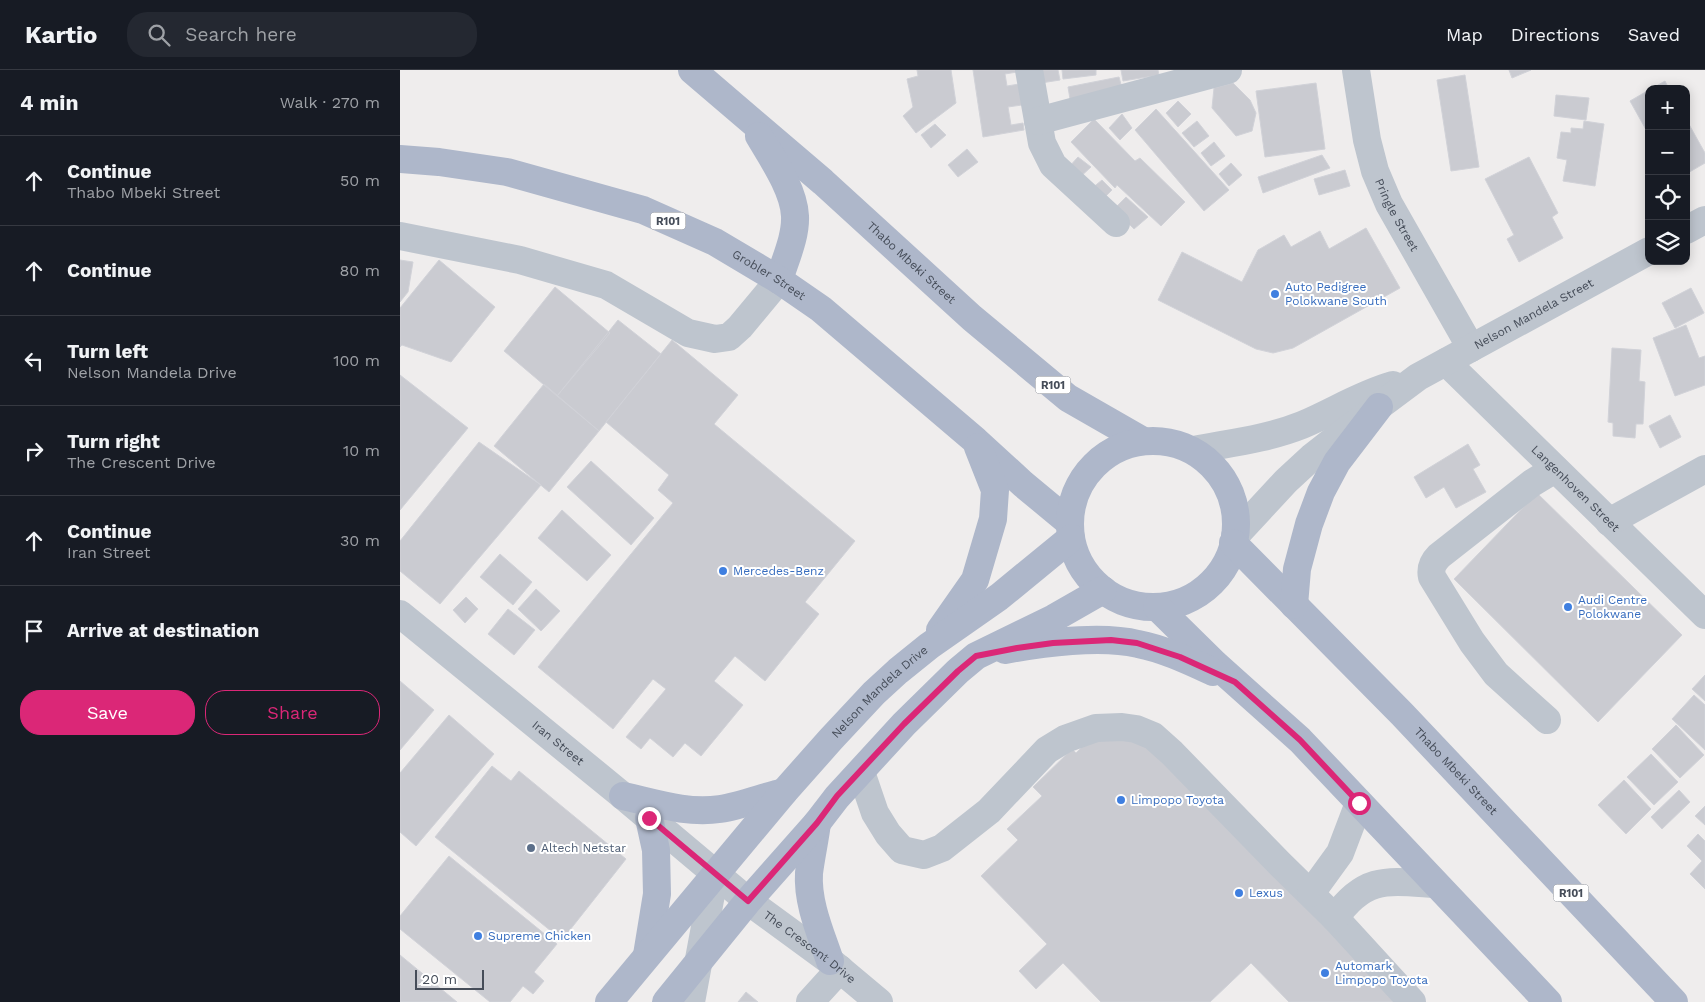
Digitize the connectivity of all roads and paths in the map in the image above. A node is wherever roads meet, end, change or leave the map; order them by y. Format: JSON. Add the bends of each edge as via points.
{"nodes":[{"id":1,"x":692,"y":70,"type":"edge"},
{"id":2,"x":1030,"y":70,"type":"edge"},
{"id":3,"x":1228,"y":70,"type":"edge"},
{"id":4,"x":1356,"y":70,"type":"edge"},
{"id":5,"x":751,"y":121,"type":"junction"},
{"id":6,"x":1038,"y":121,"type":"junction"},
{"id":7,"x":400,"y":159,"type":"edge"},
{"id":8,"x":1705,"y":220,"type":"edge"},
{"id":9,"x":1116,"y":222,"type":"dead end"},
{"id":10,"x":1690,"y":228,"type":"edge"},
{"id":11,"x":400,"y":236,"type":"edge"},
{"id":12,"x":1645,"y":253,"type":"edge"},
{"id":13,"x":779,"y":280,"type":"junction"},
{"id":14,"x":1471,"y":348,"type":"junction"},
{"id":15,"x":1446,"y":362,"type":"junction"},
{"id":16,"x":1418,"y":378,"type":"junction"},
{"id":17,"x":1380,"y":406,"type":"junction"},
{"id":18,"x":976,"y":441,"type":"junction"},
{"id":19,"x":1143,"y":441,"type":"junction"},
{"id":20,"x":1194,"y":450,"type":"junction"},
{"id":21,"x":1555,"y":469,"type":"junction"},
{"id":22,"x":1705,"y":469,"type":"edge"},
{"id":23,"x":1609,"y":522,"type":"junction"},
{"id":24,"x":1071,"y":530,"type":"junction"},
{"id":25,"x":1234,"y":539,"type":"junction"},
{"id":26,"x":1103,"y":590,"type":"junction"},
{"id":27,"x":1294,"y":605,"type":"junction"},
{"id":28,"x":1157,"y":607,"type":"junction"},
{"id":29,"x":400,"y":614,"type":"edge"},
{"id":30,"x":1705,"y":615,"type":"edge"},
{"id":31,"x":929,"y":646,"type":"junction"},
{"id":32,"x":976,"y":656,"type":"junction"},
{"id":33,"x":1235,"y":682,"type":"junction"},
{"id":34,"x":1547,"y":720,"type":"dead end"},
{"id":35,"x":861,"y":772,"type":"junction"},
{"id":36,"x":784,"y":792,"type":"junction"},
{"id":37,"x":624,"y":796,"type":"junction"},
{"id":38,"x":1359,"y":803,"type":"junction"},
{"id":39,"x":649,"y":818,"type":"junction"},
{"id":40,"x":817,"y":823,"type":"junction"},
{"id":41,"x":715,"y":874,"type":"junction"},
{"id":42,"x":1435,"y":884,"type":"junction"},
{"id":43,"x":1311,"y":893,"type":"junction"},
{"id":44,"x":748,"y":901,"type":"junction"},
{"id":45,"x":1335,"y":918,"type":"junction"},
{"id":46,"x":647,"y":956,"type":"junction"},
{"id":47,"x":698,"y":962,"type":"junction"},
{"id":48,"x":835,"y":965,"type":"junction"},
{"id":49,"x":609,"y":1002,"type":"edge"},
{"id":50,"x":666,"y":1002,"type":"edge"},
{"id":51,"x":691,"y":1002,"type":"edge"},
{"id":52,"x":810,"y":1002,"type":"edge"},
{"id":53,"x":879,"y":1002,"type":"edge"},
{"id":54,"x":1412,"y":1002,"type":"edge"},
{"id":55,"x":1548,"y":1002,"type":"edge"},
{"id":56,"x":1674,"y":1002,"type":"edge"}],
"edges":[{"from":1,"to":5,"type":"main road","name":"Thabo Mbeki Street","number":"R101"},
{"from":2,"to":6,"type":"street"},
{"from":3,"to":6,"type":"street"},
{"from":4,"to":14,"type":"street","name":"Pringle Street","via":[[1375,171],[1389,204]]},
{"from":5,"to":13,"type":"main road","via":[[783,178],[795,216],[794,231]]},
{"from":5,"to":19,"type":"main road","name":"Thabo Mbeki Street","number":"R101","via":[[972,318],[1068,398]]},
{"from":6,"to":9,"type":"street","via":[[1042,144],[1053,165]]},
{"from":7,"to":13,"type":"main road","name":"Grobler Street","number":"R101","via":[[507,172],[643,210],[715,242]]},
{"from":8,"to":10,"type":"street"},
{"from":11,"to":13,"type":"street","via":[[520,260],[606,285],[688,333],[715,339],[729,337],[740,327]]},
{"from":12,"to":14,"type":"street","name":"Nelson Mandela Street"},
{"from":13,"to":18,"type":"main road","name":"Grobler Street","number":"R101","via":[[862,342]]},
{"from":14,"to":15,"type":"street","name":"Nelson Mandela Street"},
{"from":15,"to":16,"type":"street","name":"Nelson Mandela Street"},
{"from":15,"to":21,"type":"street","name":"Langenhoven Street"},
{"from":16,"to":17,"type":"street","name":"Nelson Mandela Street"},
{"from":16,"to":20,"type":"street","name":"Nelson Mandela Street","via":[[1376,390],[1284,431]]},
{"from":17,"to":25,"type":"street","name":"Nelson Mandela Street","via":[[1312,457]]},
{"from":17,"to":27,"type":"main road","via":[[1337,462],[1322,492],[1297,569]]},
{"from":18,"to":24,"type":"main road","name":"Grobler Street","number":"R101"},
{"from":18,"to":31,"type":"main road","via":[[995,490],[993,519],[975,580]]},
{"from":19,"to":20,"type":"main road","name":"Thabo Mbeki Street","number":"R101","via":[[1178,444]]},
{"from":19,"to":24,"type":"main road","name":"Thabo Mbeki Street","number":"R101","via":[[1122,446],[1102,458],[1086,474],[1076,493]]},
{"from":20,"to":25,"type":"main road","name":"Thabo Mbeki Street","number":"R101","via":[[1222,478],[1231,496],[1235,516]]},
{"from":21,"to":23,"type":"street","name":"Langenhoven Street"},
{"from":21,"to":34,"type":"street","via":[[1438,556],[1431,570],[1432,577],[1472,642],[1496,674]]},
{"from":22,"to":23,"type":"street"},
{"from":23,"to":30,"type":"street","name":"Langenhoven Street"},
{"from":24,"to":26,"type":"main road","name":"Thabo Mbeki Street","number":"R101","via":[[1077,558],[1088,576]]},
{"from":24,"to":31,"type":"main road","name":"Nelson Mandela Drive","via":[[999,597]]},
{"from":25,"to":27,"type":"main road","name":"Thabo Mbeki Street","number":"R101"},
{"from":25,"to":28,"type":"main road","name":"Thabo Mbeki Street","number":"R101","via":[[1226,563],[1214,580],[1197,594],[1178,603]]},
{"from":26,"to":28,"type":"main road","name":"Thabo Mbeki Street","number":"R101","via":[[1129,603]]},
{"from":26,"to":32,"type":"main road","name":"Nelson Mandela Drive"},
{"from":27,"to":56,"type":"main road","name":"Thabo Mbeki Street","number":"R101","via":[[1402,714]]},
{"from":28,"to":33,"type":"main road"},
{"from":29,"to":37,"type":"street","name":"Iran Street"},
{"from":31,"to":36,"type":"main road","name":"Nelson Mandela Drive","via":[[874,693]]},
{"from":32,"to":33,"type":"main road","via":[[1053,643],[1111,640],[1137,643],[1180,657]]},
{"from":32,"to":35,"type":"main road","name":"Nelson Mandela Drive","via":[[904,724]]},
{"from":33,"to":38,"type":"main road","via":[[1300,740]]},
{"from":35,"to":40,"type":"main road","name":"Nelson Mandela Drive"},
{"from":35,"to":43,"type":"street","via":[[875,813],[888,834],[902,850],[924,855],[942,848],[989,811],[1048,750],[1065,739],[1096,728],[1136,729],[1153,736],[1172,753]]},
{"from":36,"to":37,"type":"main road","via":[[720,809],[697,810],[677,809]]},
{"from":36,"to":41,"type":"main road","name":"Nelson Mandela Drive"},
{"from":37,"to":39,"type":"street","name":"Iran Street"},
{"from":38,"to":42,"type":"main road"},
{"from":38,"to":43,"type":"street","via":[[1340,853]]},
{"from":39,"to":41,"type":"street","name":"Iran Street"},
{"from":39,"to":46,"type":"main road","via":[[656,850],[657,894]]},
{"from":40,"to":44,"type":"main road","name":"Nelson Mandela Drive"},
{"from":40,"to":48,"type":"main road","via":[[809,873],[810,892],[820,930]]},
{"from":41,"to":44,"type":"street","name":"The Crescent Drive"},
{"from":41,"to":46,"type":"main road","name":"Nelson Mandela Drive"},
{"from":41,"to":47,"type":"street","name":"Nelson Mandela Drive"},
{"from":42,"to":45,"type":"street","via":[[1386,881],[1370,886],[1345,903]]},
{"from":42,"to":55,"type":"main road"},
{"from":43,"to":45,"type":"street"},
{"from":44,"to":47,"type":"main road","name":"Nelson Mandela Drive"},
{"from":44,"to":48,"type":"street","name":"The Crescent Drive"},
{"from":45,"to":54,"type":"street"},
{"from":46,"to":49,"type":"main road","name":"Nelson Mandela Drive"},
{"from":47,"to":50,"type":"main road","name":"Nelson Mandela Drive"},
{"from":47,"to":51,"type":"street","name":"Nelson Mandela Drive"},
{"from":48,"to":52,"type":"street"},
{"from":48,"to":53,"type":"street","name":"The Crescent Drive"}]}
